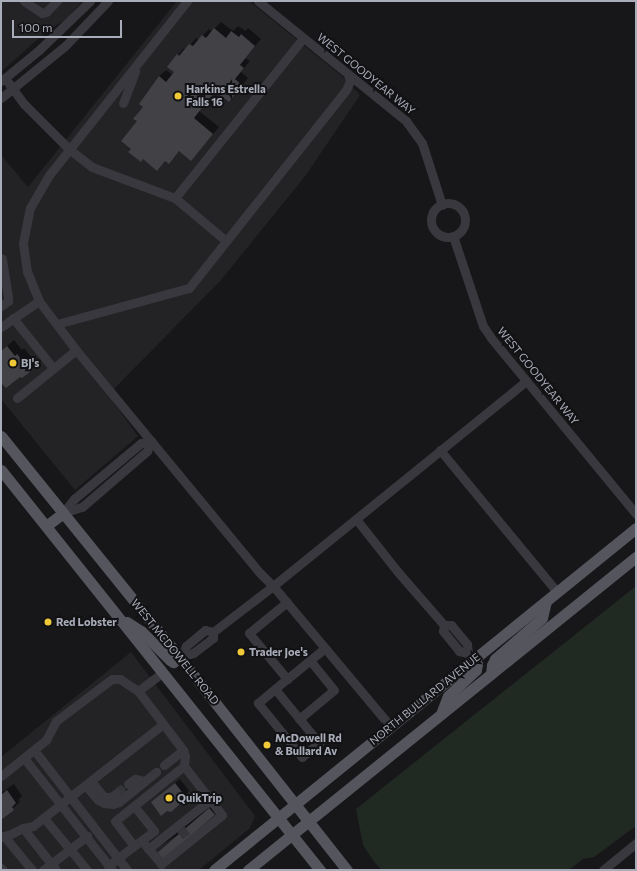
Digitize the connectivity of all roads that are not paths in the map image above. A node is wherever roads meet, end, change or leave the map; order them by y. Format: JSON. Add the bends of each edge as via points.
{"nodes":[{"id":1,"x":24,"y":1,"type":"edge"},
{"id":2,"x":57,"y":1,"type":"edge"},
{"id":3,"x":90,"y":1,"type":"edge"},
{"id":4,"x":108,"y":1,"type":"edge"},
{"id":5,"x":187,"y":1,"type":"edge"},
{"id":6,"x":258,"y":1,"type":"edge"},
{"id":7,"x":303,"y":38,"type":"junction"},
{"id":8,"x":138,"y":62,"type":"junction"},
{"id":9,"x":348,"y":74,"type":"junction"},
{"id":10,"x":2,"y":76,"type":"edge"},
{"id":11,"x":13,"y":88,"type":"junction"},
{"id":12,"x":1,"y":98,"type":"edge"},
{"id":13,"x":123,"y":103,"type":"dead end"},
{"id":14,"x":69,"y":149,"type":"junction"},
{"id":15,"x":175,"y":198,"type":"junction"},
{"id":16,"x":442,"y":204,"type":"junction"},
{"id":17,"x":453,"y":236,"type":"junction"},
{"id":18,"x":226,"y":240,"type":"junction"},
{"id":19,"x":2,"y":258,"type":"edge"},
{"id":20,"x":39,"y":301,"type":"junction"},
{"id":21,"x":1,"y":306,"type":"edge"},
{"id":22,"x":13,"y":318,"type":"junction"},
{"id":23,"x":57,"y":324,"type":"junction"},
{"id":24,"x":1,"y":327,"type":"edge"},
{"id":25,"x":76,"y":350,"type":"junction"},
{"id":26,"x":53,"y":368,"type":"junction"},
{"id":27,"x":526,"y":381,"type":"junction"},
{"id":28,"x":17,"y":398,"type":"dead end"},
{"id":29,"x":1,"y":436,"type":"edge"},
{"id":30,"x":151,"y":441,"type":"junction"},
{"id":31,"x":440,"y":450,"type":"junction"},
{"id":32,"x":1,"y":470,"type":"edge"},
{"id":33,"x":63,"y":513,"type":"junction"},
{"id":34,"x":636,"y":514,"type":"edge"},
{"id":35,"x":356,"y":519,"type":"junction"},
{"id":36,"x":46,"y":526,"type":"junction"},
{"id":37,"x":636,"y":528,"type":"edge"},
{"id":38,"x":636,"y":557,"type":"edge"},
{"id":39,"x":273,"y":586,"type":"junction"},
{"id":40,"x":558,"y":592,"type":"junction"},
{"id":41,"x":546,"y":601,"type":"junction"},
{"id":42,"x":287,"y":602,"type":"junction"},
{"id":43,"x":120,"y":618,"type":"junction"},
{"id":44,"x":325,"y":648,"type":"junction"},
{"id":45,"x":471,"y":656,"type":"junction"},
{"id":46,"x":180,"y":658,"type":"junction"},
{"id":47,"x":310,"y":660,"type":"junction"},
{"id":48,"x":163,"y":672,"type":"junction"},
{"id":49,"x":491,"y":674,"type":"junction"},
{"id":50,"x":287,"y":679,"type":"junction"},
{"id":51,"x":275,"y":689,"type":"junction"},
{"id":52,"x":138,"y":691,"type":"junction"},
{"id":53,"x":441,"y":715,"type":"junction"},
{"id":54,"x":299,"y":719,"type":"junction"},
{"id":55,"x":163,"y":724,"type":"junction"},
{"id":56,"x":391,"y":727,"type":"junction"},
{"id":57,"x":34,"y":750,"type":"junction"},
{"id":58,"x":183,"y":750,"type":"junction"},
{"id":59,"x":24,"y":758,"type":"junction"},
{"id":60,"x":164,"y":765,"type":"dead end"},
{"id":61,"x":184,"y":766,"type":"junction"},
{"id":62,"x":156,"y":772,"type":"dead end"},
{"id":63,"x":1,"y":776,"type":"edge"},
{"id":64,"x":145,"y":781,"type":"junction"},
{"id":65,"x":88,"y":784,"type":"junction"},
{"id":66,"x":128,"y":784,"type":"tunnel mouth"},
{"id":67,"x":117,"y":793,"type":"tunnel mouth"},
{"id":68,"x":71,"y":797,"type":"junction"},
{"id":69,"x":210,"y":800,"type":"junction"},
{"id":70,"x":62,"y":804,"type":"junction"},
{"id":71,"x":295,"y":805,"type":"junction"},
{"id":72,"x":134,"y":806,"type":"junction"},
{"id":73,"x":44,"y":818,"type":"junction"},
{"id":74,"x":279,"y":818,"type":"junction"},
{"id":75,"x":309,"y":822,"type":"junction"},
{"id":76,"x":23,"y":828,"type":"junction"},
{"id":77,"x":184,"y":833,"type":"junction"},
{"id":78,"x":3,"y":836,"type":"edge"},
{"id":79,"x":86,"y":836,"type":"junction"},
{"id":80,"x":292,"y":836,"type":"junction"},
{"id":81,"x":138,"y":843,"type":"junction"},
{"id":82,"x":635,"y":847,"type":"edge"},
{"id":83,"x":70,"y":849,"type":"junction"},
{"id":84,"x":148,"y":849,"type":"junction"},
{"id":85,"x":118,"y":858,"type":"junction"},
{"id":86,"x":54,"y":867,"type":"edge"},
{"id":87,"x":110,"y":868,"type":"edge"},
{"id":88,"x":32,"y":870,"type":"edge"},
{"id":89,"x":43,"y":870,"type":"edge"},
{"id":90,"x":87,"y":870,"type":"edge"},
{"id":91,"x":127,"y":870,"type":"edge"},
{"id":92,"x":214,"y":870,"type":"edge"},
{"id":93,"x":248,"y":870,"type":"edge"},
{"id":94,"x":320,"y":870,"type":"edge"},
{"id":95,"x":347,"y":870,"type":"edge"},
{"id":96,"x":603,"y":870,"type":"edge"}],
"edges":[{"from":1,"to":2,"type":"street","via":[[42,13]]},
{"from":3,"to":10,"type":"street","via":[[44,45]]},
{"from":4,"to":11,"type":"street","via":[[65,46]]},
{"from":5,"to":8,"type":"street"},
{"from":6,"to":7,"type":"street","name":"WEST GOODYEAR WAY"},
{"from":7,"to":9,"type":"street","name":"WEST GOODYEAR WAY"},
{"from":7,"to":15,"type":"street"},
{"from":8,"to":13,"type":"street"},
{"from":8,"to":14,"type":"street"},
{"from":9,"to":16,"type":"street","name":"WEST GOODYEAR WAY","via":[[415,131],[422,143]]},
{"from":9,"to":18,"type":"street","via":[[350,81],[346,90]]},
{"from":10,"to":11,"type":"street"},
{"from":11,"to":12,"type":"street"},
{"from":11,"to":14,"type":"street","via":[[24,104]]},
{"from":14,"to":15,"type":"street","via":[[92,167]]},
{"from":14,"to":20,"type":"street","via":[[38,192],[26,224],[24,257],[30,282]]},
{"from":15,"to":18,"type":"street"},
{"from":16,"to":17,"type":"street","via":[[433,213],[432,226],[440,235]]},
{"from":16,"to":17,"type":"street","via":[[455,205],[464,215],[463,228]]},
{"from":17,"to":27,"type":"street","name":"WEST GOODYEAR WAY","via":[[483,326]]},
{"from":18,"to":23,"type":"street","via":[[189,288]]},
{"from":19,"to":21,"type":"street","via":[[8,301]]},
{"from":20,"to":22,"type":"street"},
{"from":20,"to":23,"type":"street"},
{"from":22,"to":24,"type":"street"},
{"from":22,"to":26,"type":"street"},
{"from":23,"to":25,"type":"street"},
{"from":25,"to":26,"type":"street"},
{"from":25,"to":30,"type":"street"},
{"from":26,"to":28,"type":"street"},
{"from":27,"to":31,"type":"street"},
{"from":27,"to":34,"type":"street","name":"WEST GOODYEAR WAY"},
{"from":29,"to":33,"type":"main road","name":"WEST MCDOWELL ROAD"},
{"from":30,"to":33,"type":"street","via":[[141,443],[74,499]]},
{"from":30,"to":39,"type":"street"},
{"from":31,"to":35,"type":"street"},
{"from":31,"to":40,"type":"street"},
{"from":32,"to":36,"type":"main road","name":"WEST MCDOWELL ROAD"},
{"from":33,"to":36,"type":"main road"},
{"from":33,"to":46,"type":"main road","name":"WEST MCDOWELL ROAD"},
{"from":35,"to":39,"type":"street"},
{"from":35,"to":45,"type":"street","via":[[444,625],[451,625],[467,644]]},
{"from":36,"to":43,"type":"main road","name":"WEST MCDOWELL ROAD"},
{"from":37,"to":40,"type":"main road","name":"NORTH BULLARD AVENUE"},
{"from":38,"to":49,"type":"main road","name":"NORTH BULLARD AVENUE"},
{"from":39,"to":42,"type":"street"},
{"from":39,"to":46,"type":"street","via":[[213,632],[205,630],[186,646]]},
{"from":40,"to":41,"type":"main road","name":"NORTH BULLARD AVENUE"},
{"from":41,"to":45,"type":"main road","name":"NORTH BULLARD AVENUE"},
{"from":41,"to":49,"type":"main road","via":[[542,618],[494,659]]},
{"from":42,"to":44,"type":"street"},
{"from":42,"to":50,"type":"street","via":[[250,633]]},
{"from":43,"to":46,"type":"main road","via":[[141,631],[170,660],[173,662]]},
{"from":43,"to":48,"type":"main road","name":"WEST MCDOWELL ROAD"},
{"from":44,"to":47,"type":"street"},
{"from":44,"to":56,"type":"street"},
{"from":45,"to":53,"type":"main road","via":[[477,664],[476,670],[448,696]]},
{"from":45,"to":56,"type":"main road","name":"NORTH BULLARD AVENUE"},
{"from":46,"to":71,"type":"main road","name":"WEST MCDOWELL ROAD"},
{"from":47,"to":50,"type":"street"},
{"from":47,"to":54,"type":"street","via":[[334,690]]},
{"from":48,"to":52,"type":"street"},
{"from":48,"to":74,"type":"main road","name":"WEST MCDOWELL ROAD"},
{"from":49,"to":53,"type":"main road","name":"NORTH BULLARD AVENUE"},
{"from":50,"to":51,"type":"street"},
{"from":51,"to":54,"type":"street"},
{"from":51,"to":54,"type":"street","via":[[258,703],[302,757],[319,743]]},
{"from":52,"to":55,"type":"street"},
{"from":52,"to":57,"type":"street","via":[[120,679],[112,679],[56,721],[46,740]]},
{"from":53,"to":75,"type":"main road","name":"NORTH BULLARD AVENUE"},
{"from":55,"to":58,"type":"street"},
{"from":55,"to":65,"type":"street"},
{"from":56,"to":71,"type":"main road","name":"NORTH BULLARD AVENUE"},
{"from":57,"to":59,"type":"street"},
{"from":57,"to":68,"type":"street"},
{"from":58,"to":60,"type":"street"},
{"from":58,"to":61,"type":"street"},
{"from":59,"to":63,"type":"street"},
{"from":59,"to":70,"type":"street"},
{"from":61,"to":69,"type":"street"},
{"from":61,"to":72,"type":"street"},
{"from":62,"to":64,"type":"street"},
{"from":64,"to":65,"type":"street","via":[[114,804],[98,800]]},
{"from":64,"to":66,"type":"street","via":[[135,779]]},
{"from":65,"to":67,"type":"street","via":[[104,797],[111,797]]},
{"from":65,"to":68,"type":"street"},
{"from":68,"to":70,"type":"street"},
{"from":68,"to":85,"type":"street"},
{"from":69,"to":77,"type":"street"},
{"from":69,"to":77,"type":"street","via":[[222,815]]},
{"from":70,"to":73,"type":"street"},
{"from":70,"to":79,"type":"street"},
{"from":71,"to":74,"type":"main road","name":"NORTH BULLARD AVENUE"},
{"from":71,"to":75,"type":"main road","name":"WEST MCDOWELL ROAD"},
{"from":72,"to":81,"type":"street","via":[[154,831]]},
{"from":72,"to":81,"type":"street","via":[[115,821]]},
{"from":73,"to":76,"type":"street","via":[[33,826]]},
{"from":73,"to":83,"type":"street"},
{"from":74,"to":80,"type":"main road","name":"WEST MCDOWELL ROAD"},
{"from":74,"to":92,"type":"main road","name":"NORTH BULLARD AVENUE"},
{"from":75,"to":80,"type":"main road","name":"NORTH BULLARD AVENUE"},
{"from":75,"to":95,"type":"main road","name":"WEST MCDOWELL ROAD"},
{"from":76,"to":78,"type":"street"},
{"from":76,"to":86,"type":"street"},
{"from":77,"to":84,"type":"street"},
{"from":77,"to":84,"type":"street","via":[[161,864]]},
{"from":78,"to":88,"type":"street"},
{"from":79,"to":83,"type":"street"},
{"from":79,"to":87,"type":"street"},
{"from":80,"to":93,"type":"main road","name":"NORTH BULLARD AVENUE"},
{"from":80,"to":94,"type":"main road","name":"WEST MCDOWELL ROAD"},
{"from":81,"to":84,"type":"street"},
{"from":81,"to":85,"type":"street"},
{"from":82,"to":96,"type":"street"},
{"from":83,"to":86,"type":"street"},
{"from":83,"to":90,"type":"street"},
{"from":85,"to":87,"type":"street"},
{"from":85,"to":91,"type":"street"},
{"from":86,"to":89,"type":"street"}]}
